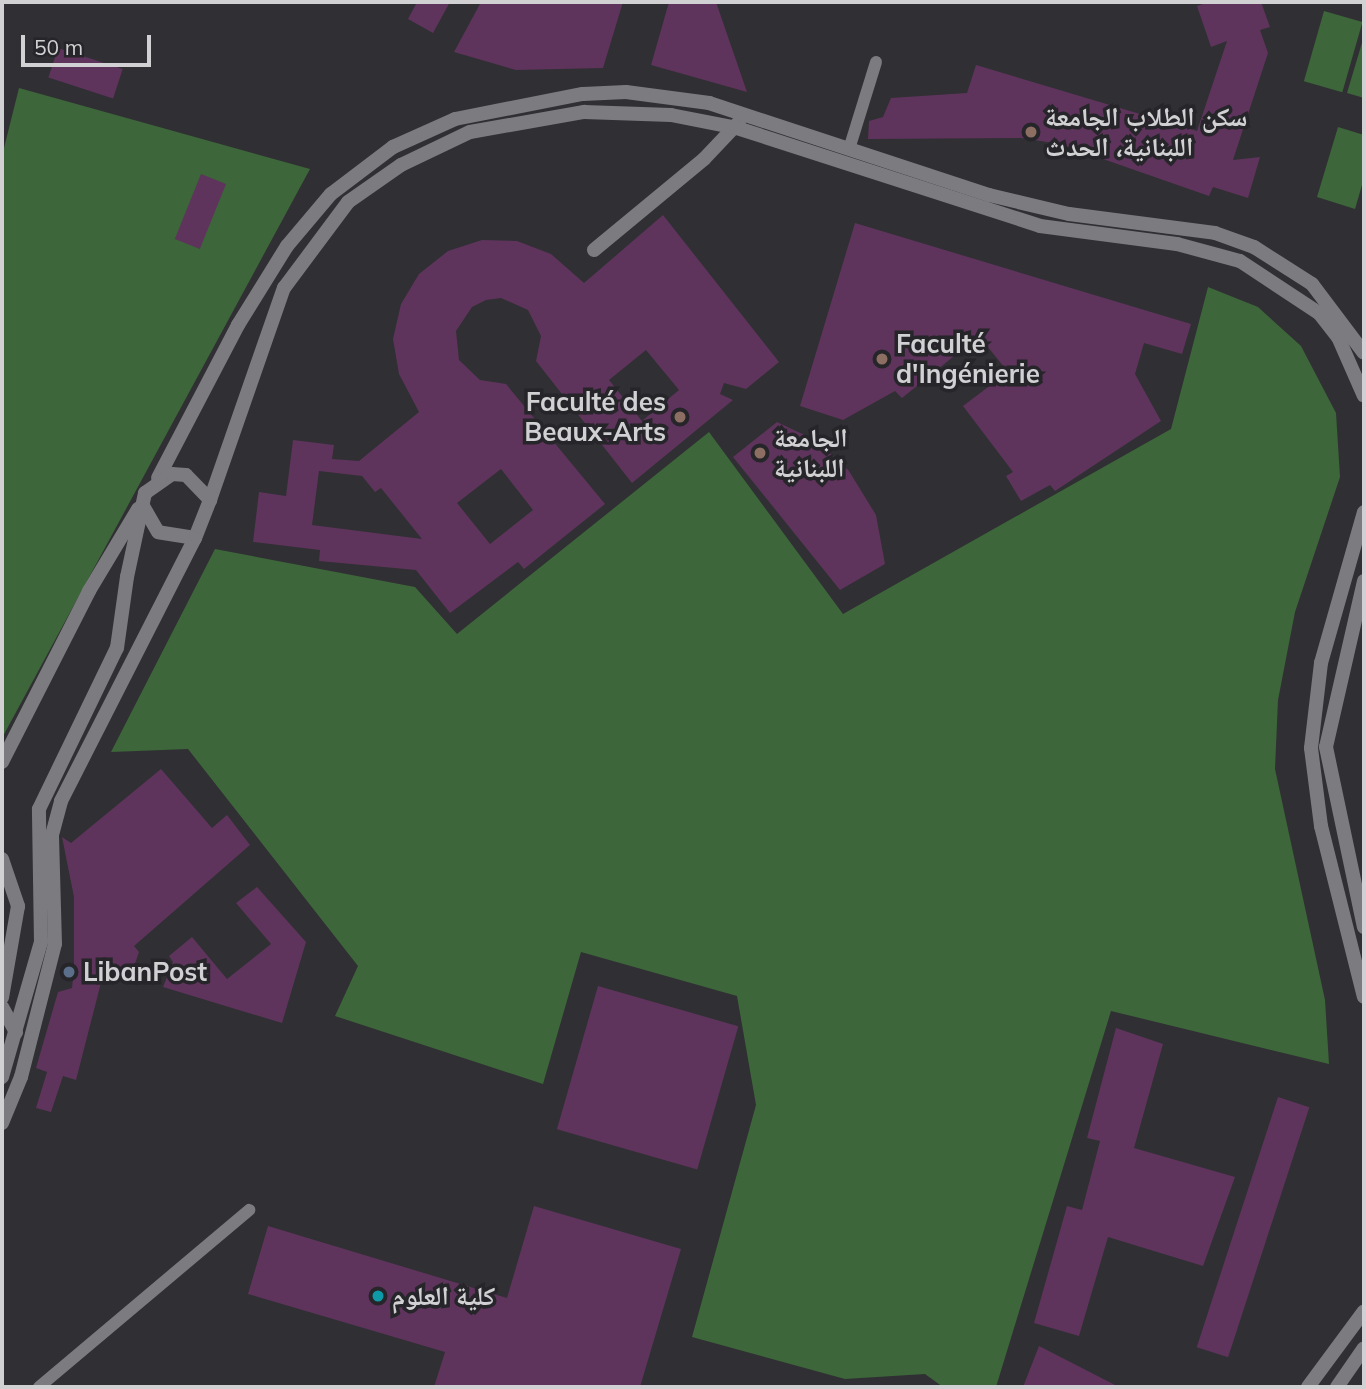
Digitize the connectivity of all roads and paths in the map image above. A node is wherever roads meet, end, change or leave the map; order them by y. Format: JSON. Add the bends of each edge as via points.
{"nodes":[{"id":1,"x":876,"y":62,"type":"dead end"},
{"id":2,"x":742,"y":110,"type":"junction"},
{"id":3,"x":737,"y":128,"type":"junction"},
{"id":4,"x":850,"y":146,"type":"junction"},
{"id":5,"x":1170,"y":225,"type":"junction"},
{"id":6,"x":1166,"y":242,"type":"junction"},
{"id":7,"x":1243,"y":243,"type":"junction"},
{"id":8,"x":594,"y":250,"type":"dead end"},
{"id":9,"x":1240,"y":261,"type":"junction"},
{"id":10,"x":1364,"y":353,"type":"edge"},
{"id":11,"x":1364,"y":396,"type":"edge"},
{"id":12,"x":158,"y":478,"type":"junction"},
{"id":13,"x":210,"y":500,"type":"junction"},
{"id":14,"x":143,"y":504,"type":"junction"},
{"id":15,"x":1364,"y":512,"type":"edge"},
{"id":16,"x":195,"y":538,"type":"junction"},
{"id":17,"x":1364,"y":581,"type":"edge"},
{"id":18,"x":2,"y":762,"type":"edge"},
{"id":19,"x":2,"y":859,"type":"edge"},
{"id":20,"x":1364,"y":927,"type":"edge"},
{"id":21,"x":47,"y":984,"type":"junction"},
{"id":22,"x":1364,"y":997,"type":"edge"},
{"id":23,"x":24,"y":1000,"type":"junction"},
{"id":24,"x":3,"y":1006,"type":"edge"},
{"id":25,"x":16,"y":1030,"type":"junction"},
{"id":26,"x":27,"y":1056,"type":"junction"},
{"id":27,"x":2,"y":1077,"type":"edge"},
{"id":28,"x":2,"y":1123,"type":"edge"},
{"id":29,"x":249,"y":1210,"type":"dead end"},
{"id":30,"x":1364,"y":1311,"type":"edge"},
{"id":31,"x":1364,"y":1348,"type":"edge"},
{"id":32,"x":39,"y":1387,"type":"edge"},
{"id":33,"x":1308,"y":1387,"type":"edge"},
{"id":34,"x":1338,"y":1387,"type":"edge"}],
"edges":[{"from":1,"to":4,"type":"street"},
{"from":2,"to":3,"type":"street"},
{"from":2,"to":4,"type":"street"},
{"from":2,"to":12,"type":"street","via":[[648,94],[583,94],[456,119],[393,147],[331,194],[287,246]]},
{"from":3,"to":6,"type":"street","via":[[1040,226]]},
{"from":3,"to":8,"type":"street"},
{"from":3,"to":13,"type":"street","via":[[622,110],[537,116],[438,145],[370,187],[317,238],[284,288]]},
{"from":4,"to":5,"type":"street","via":[[1041,208]]},
{"from":5,"to":6,"type":"street"},
{"from":5,"to":7,"type":"street"},
{"from":6,"to":9,"type":"street"},
{"from":7,"to":9,"type":"street"},
{"from":7,"to":10,"type":"street","via":[[1312,284]]},
{"from":9,"to":11,"type":"street","via":[[1319,313]]},
{"from":12,"to":13,"type":"street","via":[[186,475]]},
{"from":12,"to":14,"type":"street"},
{"from":13,"to":16,"type":"street"},
{"from":14,"to":16,"type":"street","via":[[158,532]]},
{"from":14,"to":18,"type":"street","via":[[89,591]]},
{"from":14,"to":23,"type":"street","via":[[117,648],[39,809],[42,930]]},
{"from":15,"to":22,"type":"street","via":[[1321,663],[1311,748],[1319,816]]},
{"from":16,"to":21,"type":"street","via":[[61,801],[52,835],[58,925]]},
{"from":17,"to":20,"type":"street","via":[[1326,747]]},
{"from":19,"to":24,"type":"street","via":[[14,881],[18,916]]},
{"from":21,"to":23,"type":"street"},
{"from":21,"to":26,"type":"street"},
{"from":23,"to":24,"type":"street"},
{"from":23,"to":25,"type":"street"},
{"from":24,"to":25,"type":"street"},
{"from":25,"to":26,"type":"street"},
{"from":25,"to":27,"type":"street"},
{"from":26,"to":28,"type":"street"},
{"from":29,"to":32,"type":"street"},
{"from":30,"to":33,"type":"street"},
{"from":31,"to":34,"type":"street"}]}
